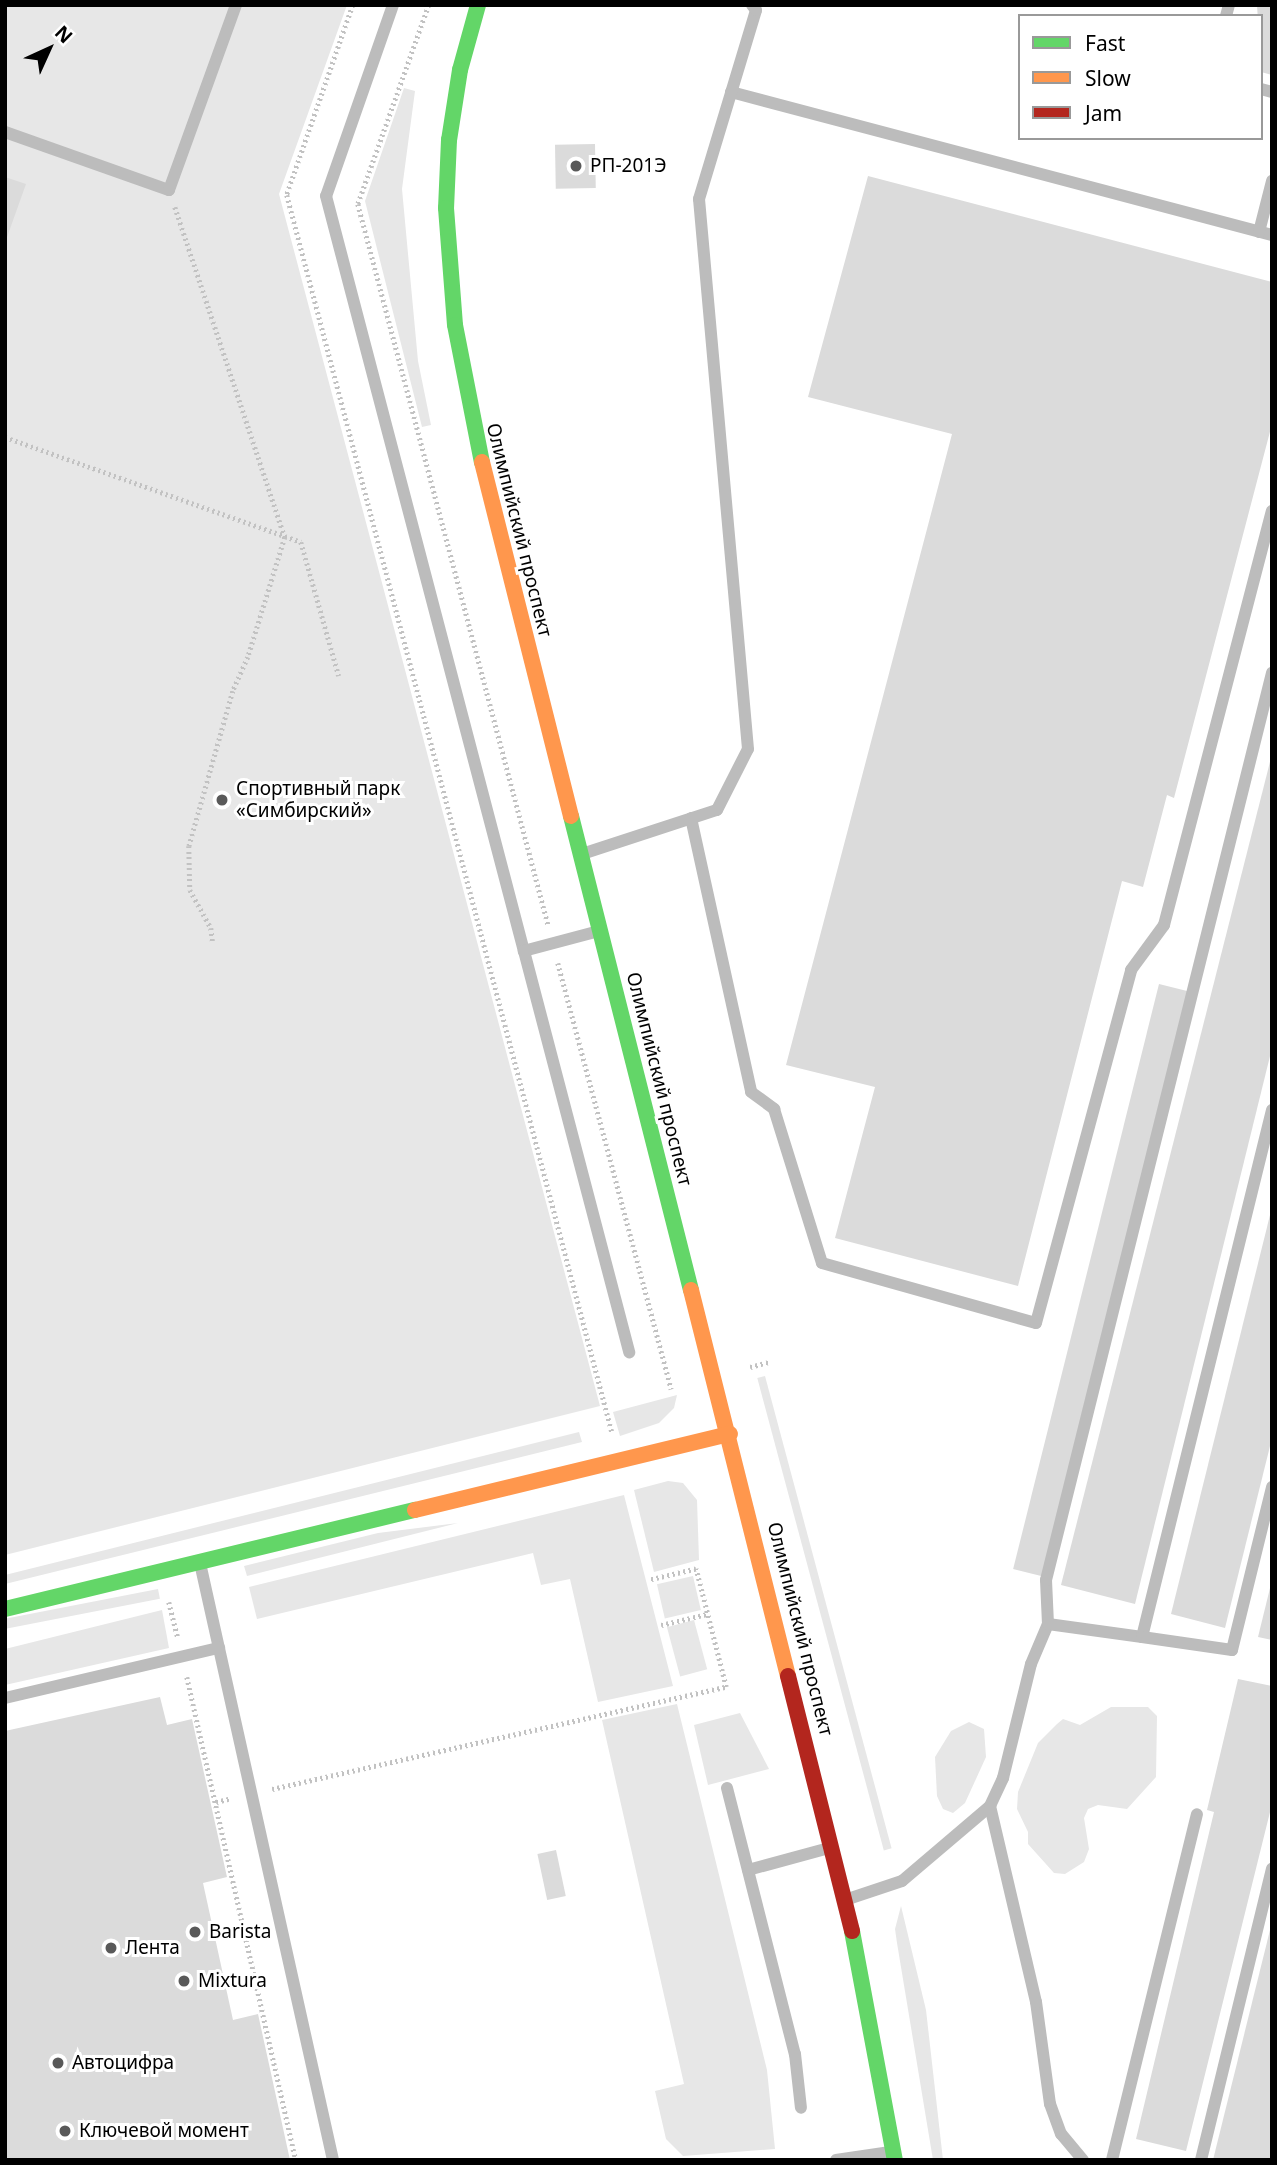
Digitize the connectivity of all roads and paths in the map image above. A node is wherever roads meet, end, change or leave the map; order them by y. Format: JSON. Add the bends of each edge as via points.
{"nodes":[{"id":1,"x":236,"y":5,"type":"edge"},
{"id":2,"x":353,"y":5,"type":"edge"},
{"id":3,"x":393,"y":5,"type":"edge"},
{"id":4,"x":429,"y":5,"type":"edge"},
{"id":5,"x":478,"y":5,"type":"edge"},
{"id":6,"x":752,"y":5,"type":"edge"},
{"id":7,"x":732,"y":92,"type":"junction"},
{"id":8,"x":5,"y":132,"type":"edge"},
{"id":9,"x":1272,"y":181,"type":"edge"},
{"id":10,"x":169,"y":190,"type":"junction"},
{"id":11,"x":1265,"y":233,"type":"edge"},
{"id":12,"x":5,"y":437,"type":"edge"},
{"id":13,"x":1272,"y":510,"type":"edge"},
{"id":14,"x":285,"y":537,"type":"junction"},
{"id":15,"x":1272,"y":673,"type":"edge"},
{"id":16,"x":339,"y":676,"type":"dead end"},
{"id":17,"x":691,"y":818,"type":"junction"},
{"id":18,"x":580,"y":855,"type":"junction"},
{"id":19,"x":599,"y":931,"type":"junction"},
{"id":20,"x":553,"y":943,"type":"junction"},
{"id":21,"x":213,"y":944,"type":"dead end"},
{"id":22,"x":524,"y":951,"type":"junction"},
{"id":23,"x":1272,"y":1110,"type":"edge"},
{"id":24,"x":629,"y":1352,"type":"dead end"},
{"id":25,"x":769,"y":1362,"type":"dead end"},
{"id":26,"x":750,"y":1367,"type":"dead end"},
{"id":27,"x":671,"y":1389,"type":"dead end"},
{"id":28,"x":730,"y":1434,"type":"junction"},
{"id":29,"x":620,"y":1461,"type":"junction"},
{"id":30,"x":1272,"y":1487,"type":"edge"},
{"id":31,"x":200,"y":1562,"type":"junction"},
{"id":32,"x":650,"y":1580,"type":"dead end"},
{"id":33,"x":169,"y":1601,"type":"dead end"},
{"id":34,"x":5,"y":1609,"type":"edge"},
{"id":35,"x":707,"y":1614,"type":"junction"},
{"id":36,"x":1048,"y":1624,"type":"junction"},
{"id":37,"x":661,"y":1625,"type":"dead end"},
{"id":38,"x":1142,"y":1637,"type":"junction"},
{"id":39,"x":219,"y":1648,"type":"junction"},
{"id":40,"x":183,"y":1657,"type":"junction"},
{"id":41,"x":5,"y":1698,"type":"edge"},
{"id":42,"x":727,"y":1788,"type":"dead end"},
{"id":43,"x":251,"y":1794,"type":"junction"},
{"id":44,"x":216,"y":1802,"type":"junction"},
{"id":45,"x":990,"y":1806,"type":"junction"},
{"id":46,"x":1197,"y":1814,"type":"dead end"},
{"id":47,"x":832,"y":1847,"type":"junction"},
{"id":48,"x":1272,"y":1869,"type":"edge"},
{"id":49,"x":748,"y":1870,"type":"junction"},
{"id":50,"x":845,"y":1900,"type":"junction"},
{"id":51,"x":801,"y":2108,"type":"dead end"},
{"id":52,"x":894,"y":2156,"type":"edge"},
{"id":53,"x":296,"y":2160,"type":"edge"},
{"id":54,"x":333,"y":2160,"type":"edge"},
{"id":55,"x":835,"y":2160,"type":"edge"},
{"id":56,"x":1083,"y":2160,"type":"edge"},
{"id":57,"x":1112,"y":2160,"type":"edge"},
{"id":58,"x":1201,"y":2160,"type":"edge"}],
"edges":[{"from":1,"to":10,"type":"lane"},
{"from":2,"to":29,"type":"path","via":[[287,195]]},
{"from":3,"to":22,"type":"lane","via":[[326,196]]},
{"from":4,"to":20,"type":"path","via":[[358,204]]},
{"from":5,"to":18,"type":"street","name":"Олимпийский проспект","via":[[460,70],[449,140],[446,208],[454,326],[497,534]]},
{"from":6,"to":7,"type":"lane","via":[[756,10]]},
{"from":7,"to":11,"type":"lane"},
{"from":7,"to":17,"type":"lane","via":[[699,199],[748,749],[717,810]]},
{"from":8,"to":10,"type":"lane"},
{"from":9,"to":11,"type":"lane"},
{"from":10,"to":14,"type":"path"},
{"from":12,"to":14,"type":"path"},
{"from":13,"to":17,"type":"lane","via":[[1164,925],[1131,970],[1036,1323],[822,1263],[774,1109],[751,1092]]},
{"from":14,"to":16,"type":"path","via":[[301,542]]},
{"from":14,"to":21,"type":"path","via":[[188,846],[190,890],[211,928]]},
{"from":15,"to":36,"type":"lane","via":[[1046,1580]]},
{"from":17,"to":18,"type":"lane"},
{"from":18,"to":19,"type":"street","name":"Олимпийский проспект"},
{"from":19,"to":20,"type":"lane"},
{"from":19,"to":28,"type":"street","name":"Олимпийский проспект"},
{"from":20,"to":22,"type":"lane"},
{"from":20,"to":27,"type":"path"},
{"from":22,"to":24,"type":"lane"},
{"from":23,"to":38,"type":"lane"},
{"from":25,"to":26,"type":"path"},
{"from":28,"to":29,"type":"street"},
{"from":28,"to":47,"type":"street","name":"Олимпийский проспект"},
{"from":29,"to":31,"type":"street"},
{"from":30,"to":38,"type":"lane","via":[[1232,1650]]},
{"from":31,"to":34,"type":"street"},
{"from":31,"to":39,"type":"lane"},
{"from":32,"to":35,"type":"path","via":[[696,1569]]},
{"from":33,"to":40,"type":"path"},
{"from":35,"to":37,"type":"path"},
{"from":35,"to":43,"type":"path","via":[[726,1686]]},
{"from":36,"to":38,"type":"lane"},
{"from":36,"to":45,"type":"lane","via":[[1031,1664],[1003,1778]]},
{"from":39,"to":40,"type":"lane"},
{"from":39,"to":43,"type":"lane"},
{"from":40,"to":41,"type":"lane"},
{"from":40,"to":44,"type":"path"},
{"from":42,"to":49,"type":"lane"},
{"from":43,"to":44,"type":"path"},
{"from":43,"to":54,"type":"lane"},
{"from":44,"to":53,"type":"path"},
{"from":45,"to":50,"type":"lane","via":[[902,1881]]},
{"from":45,"to":56,"type":"lane","via":[[1036,2002],[1050,2104],[1061,2134]]},
{"from":46,"to":57,"type":"lane"},
{"from":47,"to":49,"type":"lane"},
{"from":47,"to":50,"type":"street","name":"Олимпийский проспект"},
{"from":48,"to":58,"type":"lane"},
{"from":49,"to":51,"type":"lane","via":[[795,2054]]},
{"from":50,"to":52,"type":"street","name":"Олимпийский проспект"},
{"from":52,"to":55,"type":"lane"}]}
